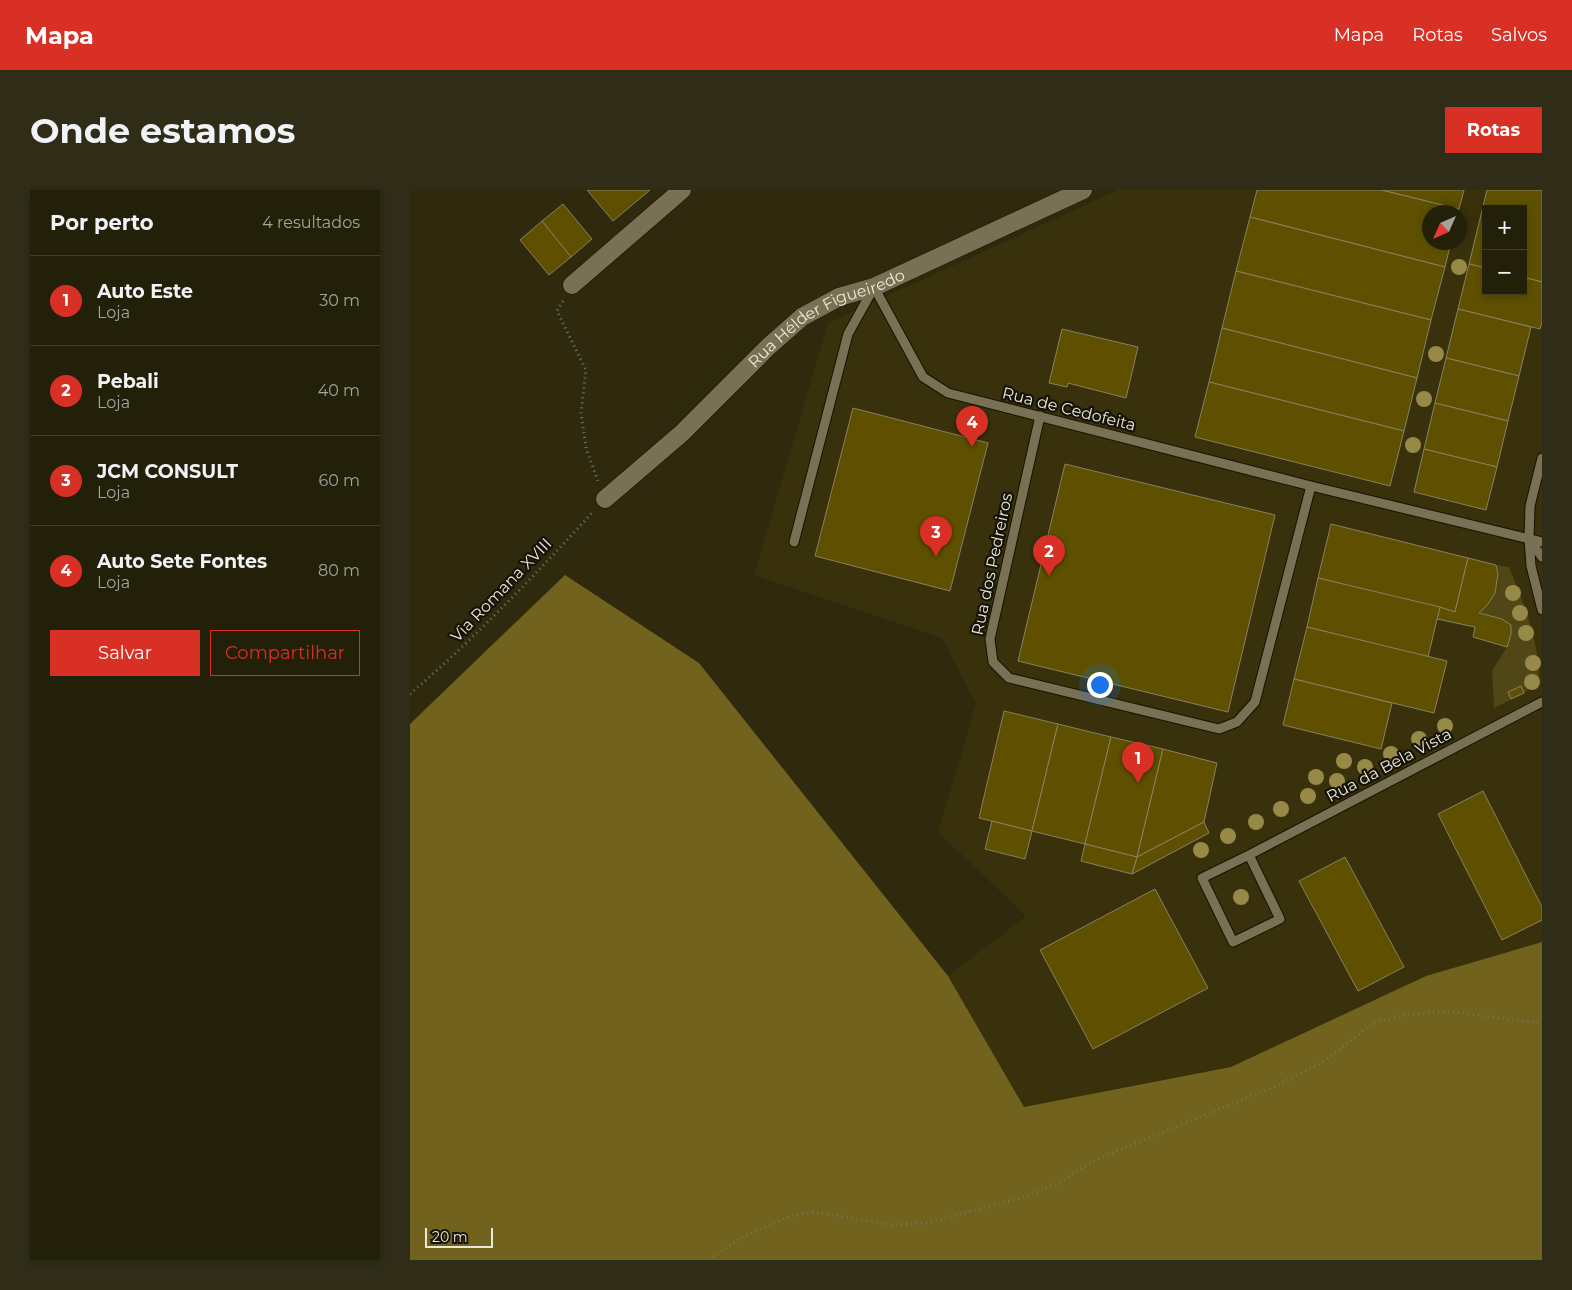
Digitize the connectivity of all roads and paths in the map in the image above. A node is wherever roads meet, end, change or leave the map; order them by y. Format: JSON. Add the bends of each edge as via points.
{"nodes":[{"id":1,"x":682,"y":190,"type":"edge"},
{"id":2,"x":1083,"y":190,"type":"edge"},
{"id":3,"x":572,"y":285,"type":"joint"},
{"id":4,"x":874,"y":287,"type":"junction"},
{"id":5,"x":1040,"y":416,"type":"junction"},
{"id":6,"x":1542,"y":458,"type":"edge"},
{"id":7,"x":1311,"y":486,"type":"junction"},
{"id":8,"x":605,"y":499,"type":"junction"},
{"id":9,"x":1529,"y":539,"type":"junction"},
{"id":10,"x":794,"y":542,"type":"dead end"},
{"id":11,"x":1542,"y":542,"type":"edge"},
{"id":12,"x":1542,"y":557,"type":"edge"},
{"id":13,"x":1542,"y":610,"type":"edge"},
{"id":14,"x":410,"y":694,"type":"edge"},
{"id":15,"x":1542,"y":702,"type":"edge"},
{"id":16,"x":1249,"y":855,"type":"junction"},
{"id":17,"x":1542,"y":1022,"type":"edge"},
{"id":18,"x":709,"y":1260,"type":"edge"}],
"edges":[{"from":1,"to":3,"type":"street"},
{"from":2,"to":4,"type":"street","name":"Rua Hélder Figueiredo"},
{"from":3,"to":8,"type":"path","via":[[557,311],[586,370],[581,413],[586,448]]},
{"from":4,"to":5,"type":"lane","name":"Rua de Cedofeita","via":[[923,377],[948,393]]},
{"from":4,"to":8,"type":"street","name":"Rua Hélder Figueiredo","via":[[839,297],[802,317],[682,433]]},
{"from":4,"to":10,"type":"lane","via":[[848,334]]},
{"from":5,"to":7,"type":"lane","name":"Rua de Cedofeita"},
{"from":5,"to":7,"type":"lane","name":"Rua dos Pedreiros","via":[[990,639],[993,662],[1009,678],[1219,728],[1237,722],[1255,702]]},
{"from":6,"to":9,"type":"lane","via":[[1530,506]]},
{"from":7,"to":9,"type":"lane","name":"Rua de Cedofeita"},
{"from":8,"to":14,"type":"path","name":"Via Romana XVIII","via":[[451,658]]},
{"from":9,"to":11,"type":"lane","name":"Rua de Cedofeita"},
{"from":9,"to":12,"type":"lane"},
{"from":9,"to":13,"type":"lane","via":[[1531,566]]},
{"from":15,"to":16,"type":"lane","name":"Rua da Bela Vista"},
{"from":16,"to":16,"type":"lane","name":"Rua da Bela Vista","via":[[1202,878],[1233,942],[1280,919]]},
{"from":17,"to":18,"type":"path","via":[[1448,1011],[1374,1022],[1325,1061],[1274,1087],[1097,1159],[1057,1184],[1017,1199],[926,1223],[894,1225],[814,1212],[794,1215],[739,1239]]}]}
